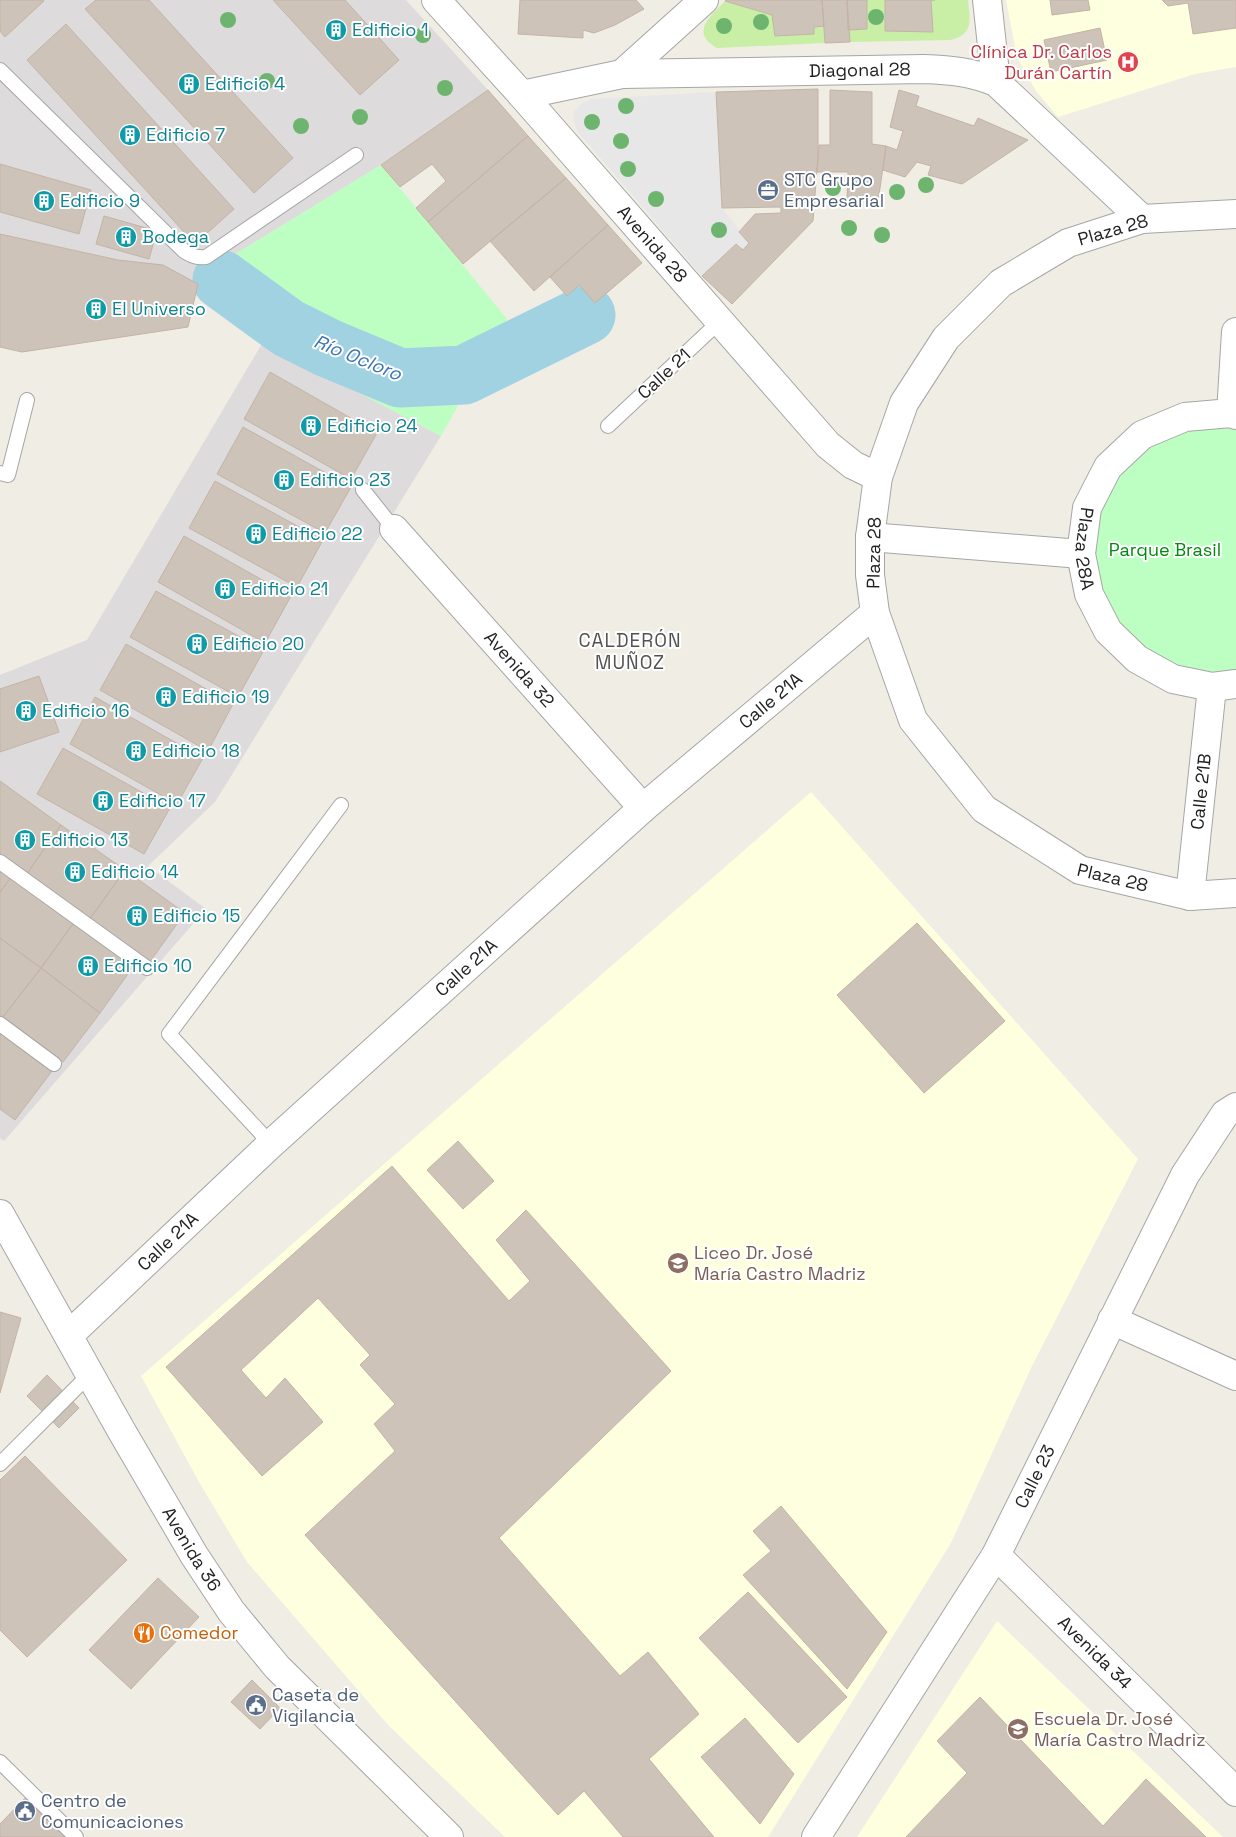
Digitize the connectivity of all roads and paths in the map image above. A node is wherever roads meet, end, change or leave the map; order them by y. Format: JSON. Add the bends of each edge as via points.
{"nodes":[{"id":1,"x":436,"y":0,"type":"edge"},
{"id":2,"x":704,"y":0,"type":"edge"},
{"id":3,"x":987,"y":0,"type":"edge"},
{"id":4,"x":0,"y":70,"type":"edge"},
{"id":5,"x":622,"y":74,"type":"junction"},
{"id":6,"x":996,"y":82,"type":"junction"},
{"id":7,"x":522,"y":95,"type":"junction"},
{"id":8,"x":356,"y":155,"type":"dead end"},
{"id":9,"x":1236,"y":214,"type":"edge"},
{"id":10,"x":1142,"y":219,"type":"junction"},
{"id":11,"x":720,"y":322,"type":"junction"},
{"id":12,"x":1236,"y":332,"type":"edge"},
{"id":13,"x":27,"y":400,"type":"dead end"},
{"id":14,"x":1233,"y":414,"type":"edge"},
{"id":15,"x":608,"y":426,"type":"dead end"},
{"id":16,"x":0,"y":473,"type":"edge"},
{"id":17,"x":878,"y":477,"type":"junction"},
{"id":18,"x":363,"y":490,"type":"dead end"},
{"id":19,"x":394,"y":529,"type":"joint"},
{"id":20,"x":870,"y":537,"type":"junction"},
{"id":21,"x":1081,"y":554,"type":"junction"},
{"id":22,"x":875,"y":613,"type":"junction"},
{"id":23,"x":1224,"y":686,"type":"edge"},
{"id":24,"x":341,"y":805,"type":"dead end"},
{"id":25,"x":643,"y":808,"type":"junction"},
{"id":26,"x":0,"y":862,"type":"edge"},
{"id":27,"x":1236,"y":893,"type":"edge"},
{"id":28,"x":1190,"y":896,"type":"junction"},
{"id":29,"x":147,"y":968,"type":"dead end"},
{"id":30,"x":0,"y":1024,"type":"edge"},
{"id":31,"x":54,"y":1064,"type":"dead end"},
{"id":32,"x":1236,"y":1107,"type":"edge"},
{"id":33,"x":271,"y":1144,"type":"junction"},
{"id":34,"x":0,"y":1214,"type":"edge"},
{"id":35,"x":1112,"y":1320,"type":"junction"},
{"id":36,"x":69,"y":1335,"type":"junction"},
{"id":37,"x":90,"y":1374,"type":"junction"},
{"id":38,"x":1236,"y":1376,"type":"edge"},
{"id":39,"x":0,"y":1464,"type":"edge"},
{"id":40,"x":996,"y":1555,"type":"junction"},
{"id":41,"x":0,"y":1762,"type":"edge"},
{"id":42,"x":1236,"y":1792,"type":"edge"},
{"id":43,"x":76,"y":1837,"type":"edge"},
{"id":44,"x":448,"y":1837,"type":"edge"},
{"id":45,"x":816,"y":1837,"type":"edge"}],
"edges":[{"from":1,"to":7,"type":"street","name":"Avenida 28"},
{"from":2,"to":5,"type":"street"},
{"from":3,"to":6,"type":"street"},
{"from":4,"to":8,"type":"lane","via":[[184,251],[199,258],[206,257]]},
{"from":5,"to":6,"type":"street","name":"Diagonal 28","via":[[924,69],[957,70]]},
{"from":5,"to":7,"type":"street","name":"Diagonal 28"},
{"from":6,"to":10,"type":"street","name":"Diagonal 28"},
{"from":7,"to":11,"type":"street","name":"Avenida 28"},
{"from":9,"to":10,"type":"street","name":"Plaza 28"},
{"from":10,"to":17,"type":"street","name":"Plaza 28","via":[[1068,243],[1001,283],[946,338],[909,395]]},
{"from":11,"to":15,"type":"lane","name":"Calle 21"},
{"from":11,"to":17,"type":"street","name":"Avenida 28","via":[[828,446],[853,465]]},
{"from":12,"to":14,"type":"street"},
{"from":13,"to":16,"type":"lane","via":[[8,475]]},
{"from":14,"to":21,"type":"street","name":"Plaza 28A","via":[[1185,416],[1142,435],[1108,467],[1087,508]]},
{"from":17,"to":20,"type":"street","name":"Plaza 28"},
{"from":18,"to":19,"type":"lane"},
{"from":19,"to":25,"type":"street","name":"Avenida 32"},
{"from":20,"to":21,"type":"street"},
{"from":20,"to":22,"type":"street","name":"Plaza 28"},
{"from":21,"to":23,"type":"street","name":"Plaza 28A","via":[[1089,594],[1108,631],[1137,659],[1173,679]]},
{"from":22,"to":25,"type":"street","name":"Calle 21A"},
{"from":22,"to":28,"type":"street","name":"Plaza 28","via":[[913,720],[984,809],[1080,870]]},
{"from":23,"to":28,"type":"street","name":"Calle 21B"},
{"from":24,"to":33,"type":"lane","via":[[169,1034]]},
{"from":25,"to":33,"type":"street","name":"Calle 21A"},
{"from":26,"to":29,"type":"lane"},
{"from":27,"to":28,"type":"street","name":"Plaza 28"},
{"from":30,"to":31,"type":"lane"},
{"from":32,"to":35,"type":"street","name":"Calle 23","via":[[1226,1114],[1185,1175]]},
{"from":33,"to":36,"type":"street","name":"Calle 21A"},
{"from":34,"to":36,"type":"street","name":"Avenida 36"},
{"from":35,"to":38,"type":"street"},
{"from":35,"to":40,"type":"street","name":"Calle 23"},
{"from":36,"to":37,"type":"street","name":"Avenida 36"},
{"from":37,"to":39,"type":"lane"},
{"from":37,"to":44,"type":"street","name":"Avenida 36","via":[[194,1555],[231,1611],[277,1667]]},
{"from":40,"to":42,"type":"street","name":"Avenida 34"},
{"from":40,"to":45,"type":"street","name":"Calle 23"},
{"from":41,"to":43,"type":"lane"}]}
